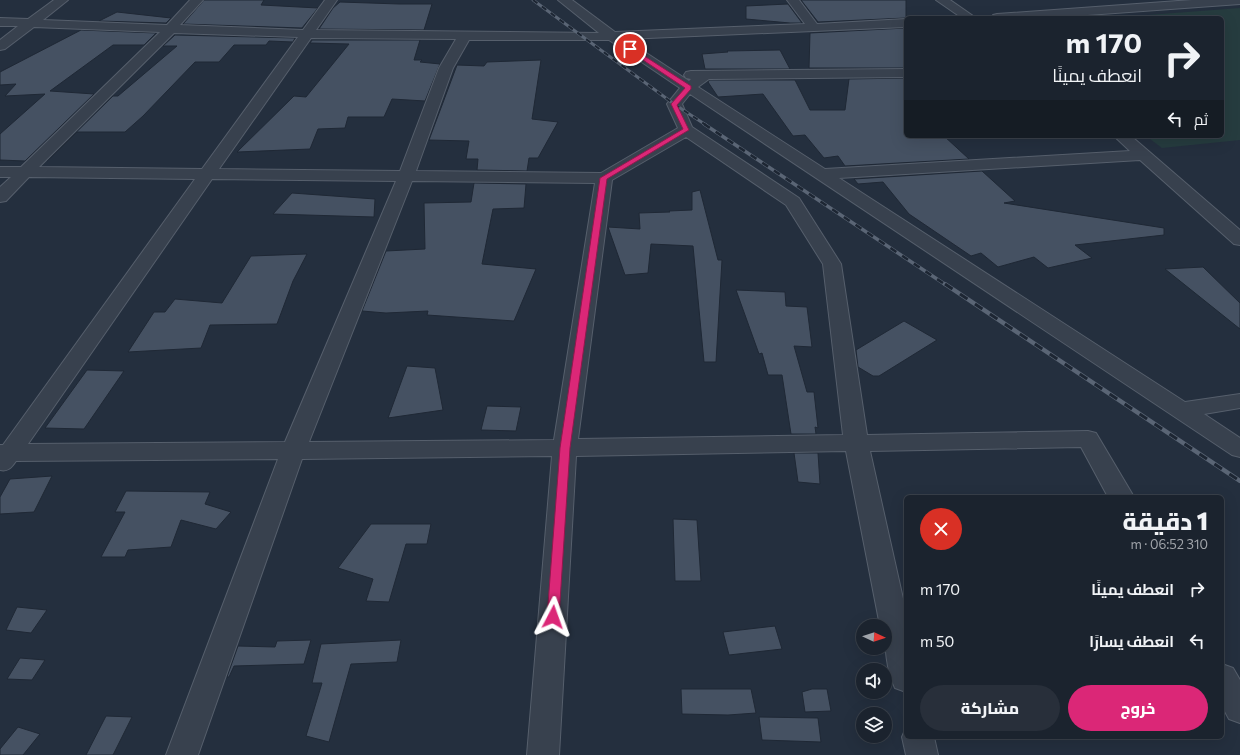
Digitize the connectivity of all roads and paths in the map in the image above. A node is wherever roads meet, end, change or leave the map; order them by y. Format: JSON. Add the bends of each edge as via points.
{"nodes":[{"id":1,"x":62,"y":0,"type":"edge"},
{"id":2,"x":197,"y":0,"type":"edge"},
{"id":3,"x":331,"y":0,"type":"edge"},
{"id":4,"x":564,"y":0,"type":"edge"},
{"id":5,"x":793,"y":0,"type":"edge"},
{"id":6,"x":942,"y":0,"type":"edge"},
{"id":7,"x":1240,"y":0,"type":"edge"},
{"id":8,"x":967,"y":16,"type":"edge"},
{"id":9,"x":1024,"y":16,"type":"edge"},
{"id":10,"x":0,"y":22,"type":"edge"},
{"id":11,"x":34,"y":23,"type":"junction"},
{"id":12,"x":904,"y":23,"type":"edge"},
{"id":13,"x":170,"y":28,"type":"junction"},
{"id":14,"x":814,"y":28,"type":"junction"},
{"id":15,"x":307,"y":34,"type":"junction"},
{"id":16,"x":465,"y":35,"type":"junction"},
{"id":17,"x":612,"y":37,"type":"junction"},
{"id":18,"x":0,"y":46,"type":"edge"},
{"id":19,"x":904,"y":73,"type":"edge"},
{"id":20,"x":670,"y":75,"type":"junction"},
{"id":21,"x":706,"y":75,"type":"junction"},
{"id":22,"x":689,"y":87,"type":"junction"},
{"id":23,"x":686,"y":130,"type":"junction"},
{"id":24,"x":1124,"y":138,"type":"edge"},
{"id":25,"x":1145,"y":155,"type":"junction"},
{"id":26,"x":0,"y":172,"type":"edge"},
{"id":27,"x":25,"y":172,"type":"junction"},
{"id":28,"x":209,"y":174,"type":"junction"},
{"id":29,"x":820,"y":174,"type":"junction"},
{"id":30,"x":406,"y":176,"type":"junction"},
{"id":31,"x":604,"y":178,"type":"junction"},
{"id":32,"x":0,"y":197,"type":"edge"},
{"id":33,"x":1240,"y":240,"type":"edge"},
{"id":34,"x":1240,"y":401,"type":"edge"},
{"id":35,"x":1180,"y":410,"type":"junction"},
{"id":36,"x":856,"y":443,"type":"junction"},
{"id":37,"x":565,"y":448,"type":"junction"},
{"id":38,"x":1240,"y":449,"type":"edge"},
{"id":39,"x":293,"y":451,"type":"junction"},
{"id":40,"x":3,"y":458,"type":"edge"},
{"id":41,"x":1119,"y":495,"type":"edge"},
{"id":42,"x":904,"y":670,"type":"edge"},
{"id":43,"x":1224,"y":681,"type":"edge"},
{"id":44,"x":1240,"y":709,"type":"edge"},
{"id":45,"x":918,"y":739,"type":"edge"},
{"id":46,"x":182,"y":755,"type":"edge"},
{"id":47,"x":543,"y":755,"type":"edge"},
{"id":48,"x":922,"y":755,"type":"edge"}],
"edges":[{"from":1,"to":11,"type":"street"},
{"from":2,"to":13,"type":"street"},
{"from":3,"to":15,"type":"street"},
{"from":4,"to":17,"type":"street"},
{"from":5,"to":14,"type":"street"},
{"from":6,"to":8,"type":"street"},
{"from":7,"to":9,"type":"street"},
{"from":10,"to":11,"type":"street"},
{"from":11,"to":13,"type":"street"},
{"from":11,"to":18,"type":"street"},
{"from":12,"to":14,"type":"street"},
{"from":13,"to":15,"type":"street"},
{"from":13,"to":27,"type":"street"},
{"from":14,"to":17,"type":"street"},
{"from":15,"to":16,"type":"street"},
{"from":15,"to":28,"type":"street"},
{"from":16,"to":17,"type":"street"},
{"from":16,"to":30,"type":"street","via":[[446,68]]},
{"from":17,"to":20,"type":"street"},
{"from":19,"to":21,"type":"street"},
{"from":20,"to":21,"type":"street"},
{"from":20,"to":22,"type":"street"},
{"from":21,"to":22,"type":"street"},
{"from":22,"to":23,"type":"street","via":[[674,104]]},
{"from":22,"to":29,"type":"street"},
{"from":23,"to":31,"type":"street"},
{"from":23,"to":36,"type":"street","via":[[793,202],[832,264]]},
{"from":24,"to":25,"type":"street"},
{"from":25,"to":29,"type":"street"},
{"from":25,"to":33,"type":"street"},
{"from":26,"to":27,"type":"street"},
{"from":27,"to":28,"type":"street"},
{"from":27,"to":32,"type":"street"},
{"from":28,"to":30,"type":"street"},
{"from":28,"to":40,"type":"street"},
{"from":29,"to":35,"type":"street"},
{"from":30,"to":31,"type":"street"},
{"from":30,"to":39,"type":"street"},
{"from":31,"to":37,"type":"street"},
{"from":34,"to":35,"type":"street"},
{"from":35,"to":38,"type":"street"},
{"from":36,"to":37,"type":"street"},
{"from":36,"to":41,"type":"street","via":[[1088,439]]},
{"from":36,"to":42,"type":"street"},
{"from":37,"to":39,"type":"street"},
{"from":37,"to":47,"type":"street"},
{"from":39,"to":40,"type":"street"},
{"from":39,"to":46,"type":"street"},
{"from":43,"to":44,"type":"street"},
{"from":45,"to":48,"type":"street"}]}
